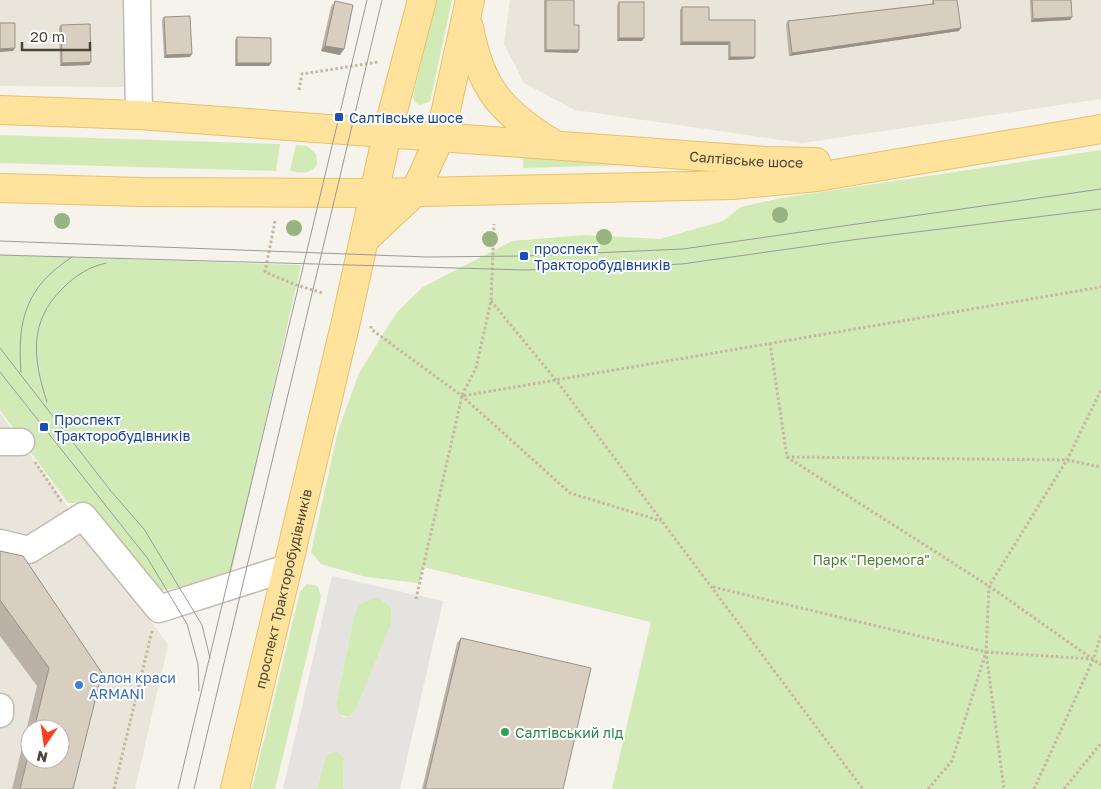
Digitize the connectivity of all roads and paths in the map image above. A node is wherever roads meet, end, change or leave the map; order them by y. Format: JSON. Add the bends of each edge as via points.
{"nodes":[{"id":1,"x":138,"y":0,"type":"edge"},
{"id":2,"x":422,"y":0,"type":"edge"},
{"id":3,"x":469,"y":9,"type":"edge"},
{"id":4,"x":378,"y":62,"type":"dead end"},
{"id":5,"x":299,"y":90,"type":"dead end"},
{"id":6,"x":0,"y":110,"type":"edge"},
{"id":7,"x":139,"y":115,"type":"junction"},
{"id":8,"x":1101,"y":129,"type":"edge"},
{"id":9,"x":387,"y":134,"type":"junction"},
{"id":10,"x":440,"y":137,"type":"junction"},
{"id":11,"x":555,"y":146,"type":"junction"},
{"id":12,"x":893,"y":164,"type":"junction"},
{"id":13,"x":0,"y":188,"type":"edge"},
{"id":14,"x":414,"y":192,"type":"junction"},
{"id":15,"x":375,"y":193,"type":"junction"},
{"id":16,"x":275,"y":221,"type":"dead end"},
{"id":17,"x":494,"y":224,"type":"dead end"},
{"id":18,"x":364,"y":240,"type":"junction"},
{"id":19,"x":1101,"y":287,"type":"edge"},
{"id":20,"x":323,"y":293,"type":"dead end"},
{"id":21,"x":491,"y":301,"type":"junction"},
{"id":22,"x":373,"y":319,"type":"dead end"},
{"id":23,"x":770,"y":344,"type":"junction"},
{"id":24,"x":556,"y":380,"type":"junction"},
{"id":25,"x":1101,"y":390,"type":"edge"},
{"id":26,"x":462,"y":396,"type":"junction"},
{"id":27,"x":11,"y":442,"type":"edge"},
{"id":28,"x":787,"y":457,"type":"junction"},
{"id":29,"x":1068,"y":460,"type":"junction"},
{"id":30,"x":1101,"y":467,"type":"edge"},
{"id":31,"x":662,"y":521,"type":"junction"},
{"id":32,"x":75,"y":522,"type":"junction"},
{"id":33,"x":0,"y":543,"type":"edge"},
{"id":34,"x":287,"y":568,"type":"junction"},
{"id":35,"x":989,"y":586,"type":"junction"},
{"id":36,"x":712,"y":587,"type":"junction"},
{"id":37,"x":416,"y":599,"type":"dead end"},
{"id":38,"x":153,"y":629,"type":"dead end"},
{"id":39,"x":1101,"y":635,"type":"edge"},
{"id":40,"x":986,"y":652,"type":"junction"},
{"id":41,"x":1093,"y":660,"type":"junction"},
{"id":42,"x":1101,"y":665,"type":"edge"},
{"id":43,"x":0,"y":708,"type":"edge"},
{"id":44,"x":0,"y":714,"type":"edge"},
{"id":45,"x":1101,"y":743,"type":"edge"},
{"id":46,"x":114,"y":789,"type":"edge"},
{"id":47,"x":236,"y":789,"type":"edge"},
{"id":48,"x":863,"y":789,"type":"edge"},
{"id":49,"x":928,"y":789,"type":"edge"},
{"id":50,"x":1004,"y":789,"type":"edge"},
{"id":51,"x":1034,"y":789,"type":"edge"},
{"id":52,"x":1064,"y":789,"type":"edge"}],
"edges":[{"from":1,"to":7,"type":"street"},
{"from":2,"to":9,"type":"main road","name":"проспект Тракторобудівників"},
{"from":3,"to":10,"type":"main road"},
{"from":3,"to":11,"type":"main road","via":[[475,57],[493,94],[520,124]]},
{"from":4,"to":5,"type":"path","via":[[302,74]]},
{"from":6,"to":7,"type":"main road","name":"Салтівське шосе"},
{"from":7,"to":9,"type":"main road","name":"Салтівське шосе"},
{"from":8,"to":12,"type":"main road","name":"Салтівське шосе"},
{"from":9,"to":10,"type":"main road","name":"Салтівське шосе"},
{"from":9,"to":15,"type":"main road","name":"проспект Тракторобудівників"},
{"from":10,"to":11,"type":"main road","name":"Салтівське шосе"},
{"from":10,"to":14,"type":"main road"},
{"from":11,"to":12,"type":"main road","name":"Салтівське шосе","via":[[766,161]]},
{"from":12,"to":14,"type":"main road","name":"Салтівське шосе","via":[[816,177],[732,185]]},
{"from":13,"to":15,"type":"main road","name":"Салтівське шосе"},
{"from":14,"to":15,"type":"main road","name":"Салтівське шосе"},
{"from":14,"to":18,"type":"main road"},
{"from":15,"to":18,"type":"main road","name":"проспект Тракторобудівників"},
{"from":16,"to":20,"type":"path","via":[[265,272]]},
{"from":17,"to":21,"type":"path"},
{"from":18,"to":34,"type":"main road","name":"проспект Тракторобудівників"},
{"from":19,"to":23,"type":"path"},
{"from":21,"to":24,"type":"path"},
{"from":21,"to":26,"type":"path","via":[[476,368]]},
{"from":22,"to":26,"type":"path","via":[[371,328]]},
{"from":23,"to":24,"type":"path"},
{"from":23,"to":28,"type":"path"},
{"from":24,"to":26,"type":"path"},
{"from":24,"to":31,"type":"path"},
{"from":25,"to":29,"type":"path"},
{"from":26,"to":31,"type":"path","via":[[570,493]]},
{"from":26,"to":37,"type":"path"},
{"from":27,"to":32,"type":"path"},
{"from":28,"to":29,"type":"path"},
{"from":28,"to":35,"type":"path"},
{"from":29,"to":30,"type":"path"},
{"from":29,"to":35,"type":"path"},
{"from":31,"to":36,"type":"path"},
{"from":32,"to":33,"type":"street","via":[[30,550]]},
{"from":32,"to":34,"type":"street","via":[[83,516],[159,609]]},
{"from":34,"to":47,"type":"main road","name":"проспект Тракторобудівників"},
{"from":35,"to":40,"type":"path"},
{"from":35,"to":41,"type":"path"},
{"from":36,"to":40,"type":"path"},
{"from":36,"to":48,"type":"path"},
{"from":38,"to":46,"type":"path"},
{"from":39,"to":41,"type":"path"},
{"from":40,"to":41,"type":"path"},
{"from":40,"to":49,"type":"path","via":[[952,761]]},
{"from":40,"to":50,"type":"path"},
{"from":41,"to":42,"type":"path"},
{"from":41,"to":51,"type":"path"},
{"from":43,"to":44,"type":"street"},
{"from":45,"to":52,"type":"path"}]}
